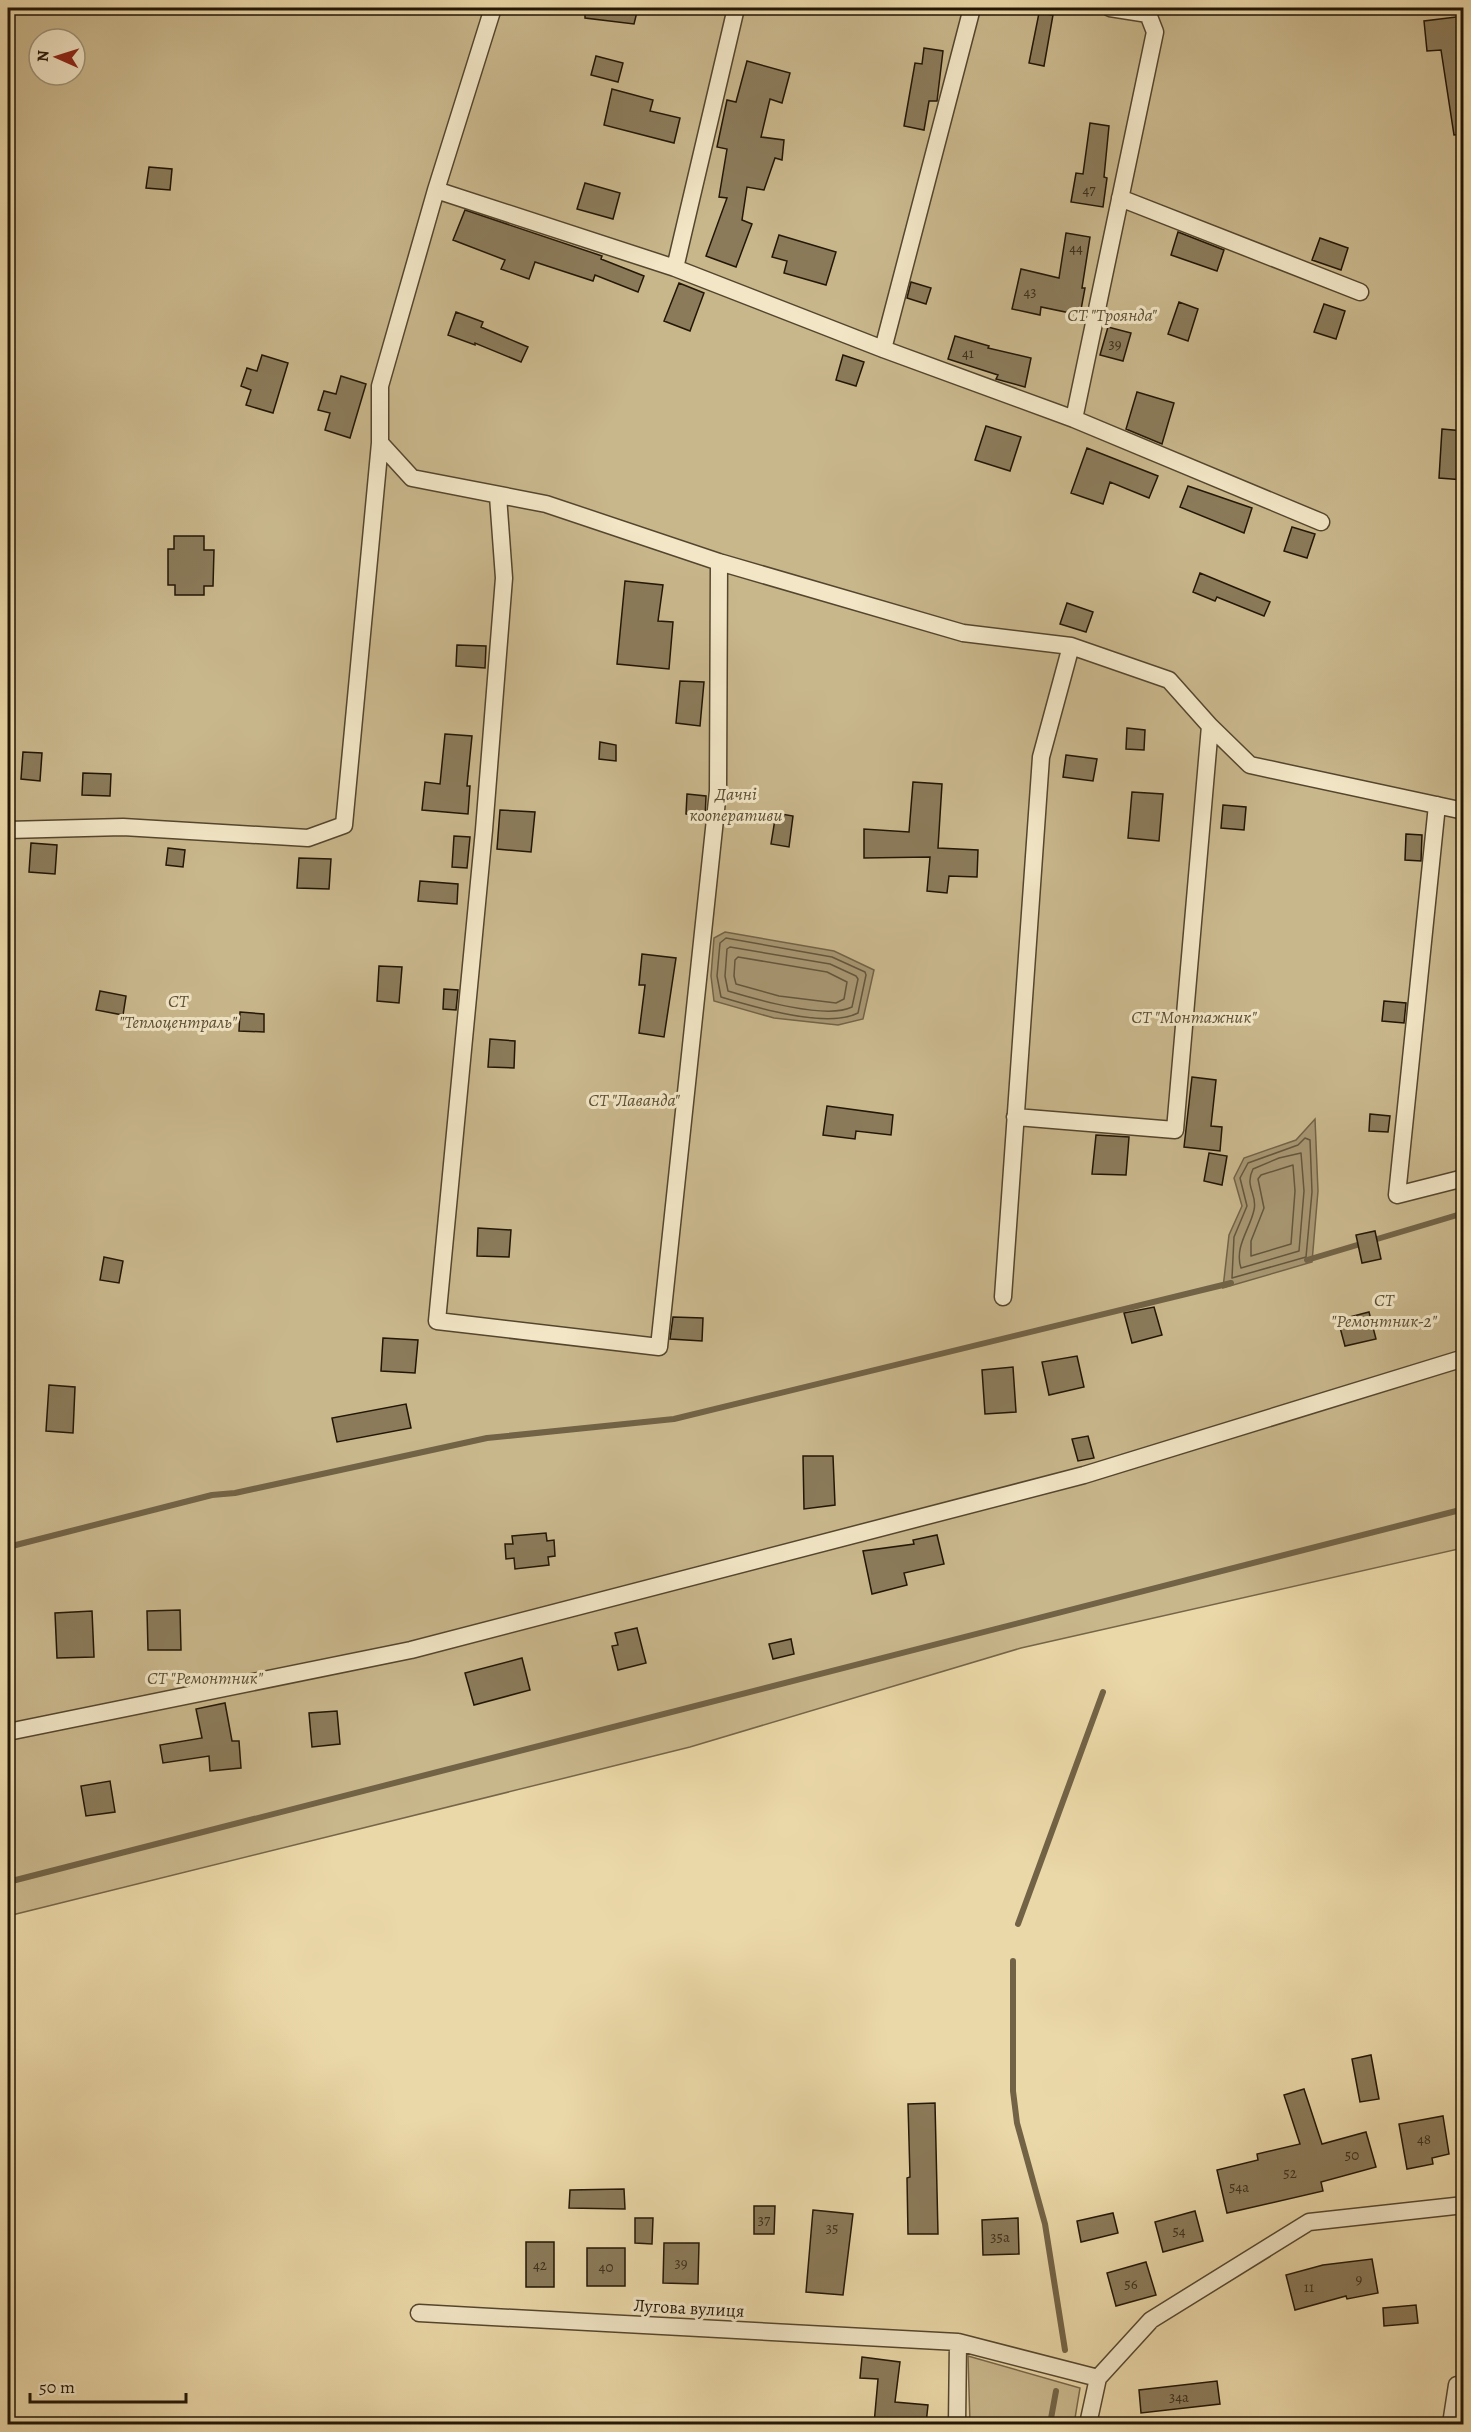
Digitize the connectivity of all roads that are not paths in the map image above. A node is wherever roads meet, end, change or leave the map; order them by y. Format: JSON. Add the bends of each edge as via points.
{"nodes":[{"id":1,"x":493,"y":8,"type":"edge"},
{"id":2,"x":736,"y":8,"type":"edge"},
{"id":3,"x":972,"y":8,"type":"edge"},
{"id":4,"x":1110,"y":8,"type":"edge"},
{"id":5,"x":436,"y":190,"type":"junction"},
{"id":6,"x":1120,"y":198,"type":"junction"},
{"id":7,"x":675,"y":268,"type":"junction"},
{"id":8,"x":1359,"y":292,"type":"dead end"},
{"id":9,"x":883,"y":349,"type":"junction"},
{"id":10,"x":1074,"y":419,"type":"junction"},
{"id":11,"x":380,"y":443,"type":"junction"},
{"id":12,"x":498,"y":496,"type":"junction"},
{"id":13,"x":1321,"y":522,"type":"dead end"},
{"id":14,"x":719,"y":562,"type":"junction"},
{"id":15,"x":1071,"y":646,"type":"junction"},
{"id":16,"x":1210,"y":726,"type":"junction"},
{"id":17,"x":1437,"y":805,"type":"junction"},
{"id":18,"x":1464,"y":811,"type":"edge"},
{"id":19,"x":8,"y":830,"type":"edge"},
{"id":20,"x":1015,"y":1117,"type":"junction"},
{"id":21,"x":1464,"y":1178,"type":"edge"},
{"id":22,"x":1003,"y":1297,"type":"dead end"},
{"id":23,"x":1464,"y":1358,"type":"edge"},
{"id":24,"x":8,"y":1732,"type":"edge"},
{"id":25,"x":1464,"y":2205,"type":"edge"},
{"id":26,"x":419,"y":2313,"type":"dead end"},
{"id":27,"x":957,"y":2342,"type":"junction"},
{"id":28,"x":1098,"y":2378,"type":"junction"},
{"id":29,"x":1457,"y":2385,"type":"dead end"},
{"id":30,"x":957,"y":2424,"type":"edge"},
{"id":31,"x":1088,"y":2424,"type":"edge"},
{"id":32,"x":1451,"y":2424,"type":"edge"}],
"edges":[{"from":1,"to":5,"type":"street"},
{"from":2,"to":7,"type":"street"},
{"from":3,"to":9,"type":"street"},
{"from":4,"to":6,"type":"street","via":[[1148,14],[1155,32]]},
{"from":5,"to":7,"type":"street"},
{"from":5,"to":11,"type":"street","via":[[380,386]]},
{"from":6,"to":8,"type":"street"},
{"from":6,"to":10,"type":"street"},
{"from":7,"to":9,"type":"street"},
{"from":9,"to":10,"type":"street"},
{"from":10,"to":13,"type":"street"},
{"from":11,"to":12,"type":"street","via":[[412,478]]},
{"from":11,"to":19,"type":"street","via":[[344,825],[308,838],[123,827]]},
{"from":12,"to":14,"type":"street","via":[[546,504]]},
{"from":12,"to":14,"type":"street","via":[[504,578],[438,1321],[659,1347],[718,791]]},
{"from":14,"to":15,"type":"street","via":[[963,633]]},
{"from":15,"to":16,"type":"street","via":[[1169,680]]},
{"from":15,"to":20,"type":"street","via":[[1041,757]]},
{"from":16,"to":17,"type":"street","via":[[1250,765]]},
{"from":16,"to":20,"type":"street","via":[[1175,1130]]},
{"from":17,"to":18,"type":"street"},
{"from":17,"to":21,"type":"street","via":[[1397,1195]]},
{"from":20,"to":22,"type":"street"},
{"from":23,"to":24,"type":"street","via":[[1084,1475],[422,1647]]},
{"from":25,"to":28,"type":"street","via":[[1309,2222],[1151,2320]]},
{"from":26,"to":27,"type":"street","name":"Лугова вулиця"},
{"from":27,"to":28,"type":"street","name":"Лугова вулиця"},
{"from":27,"to":30,"type":"street"},
{"from":28,"to":31,"type":"street"},
{"from":29,"to":32,"type":"street"}]}
